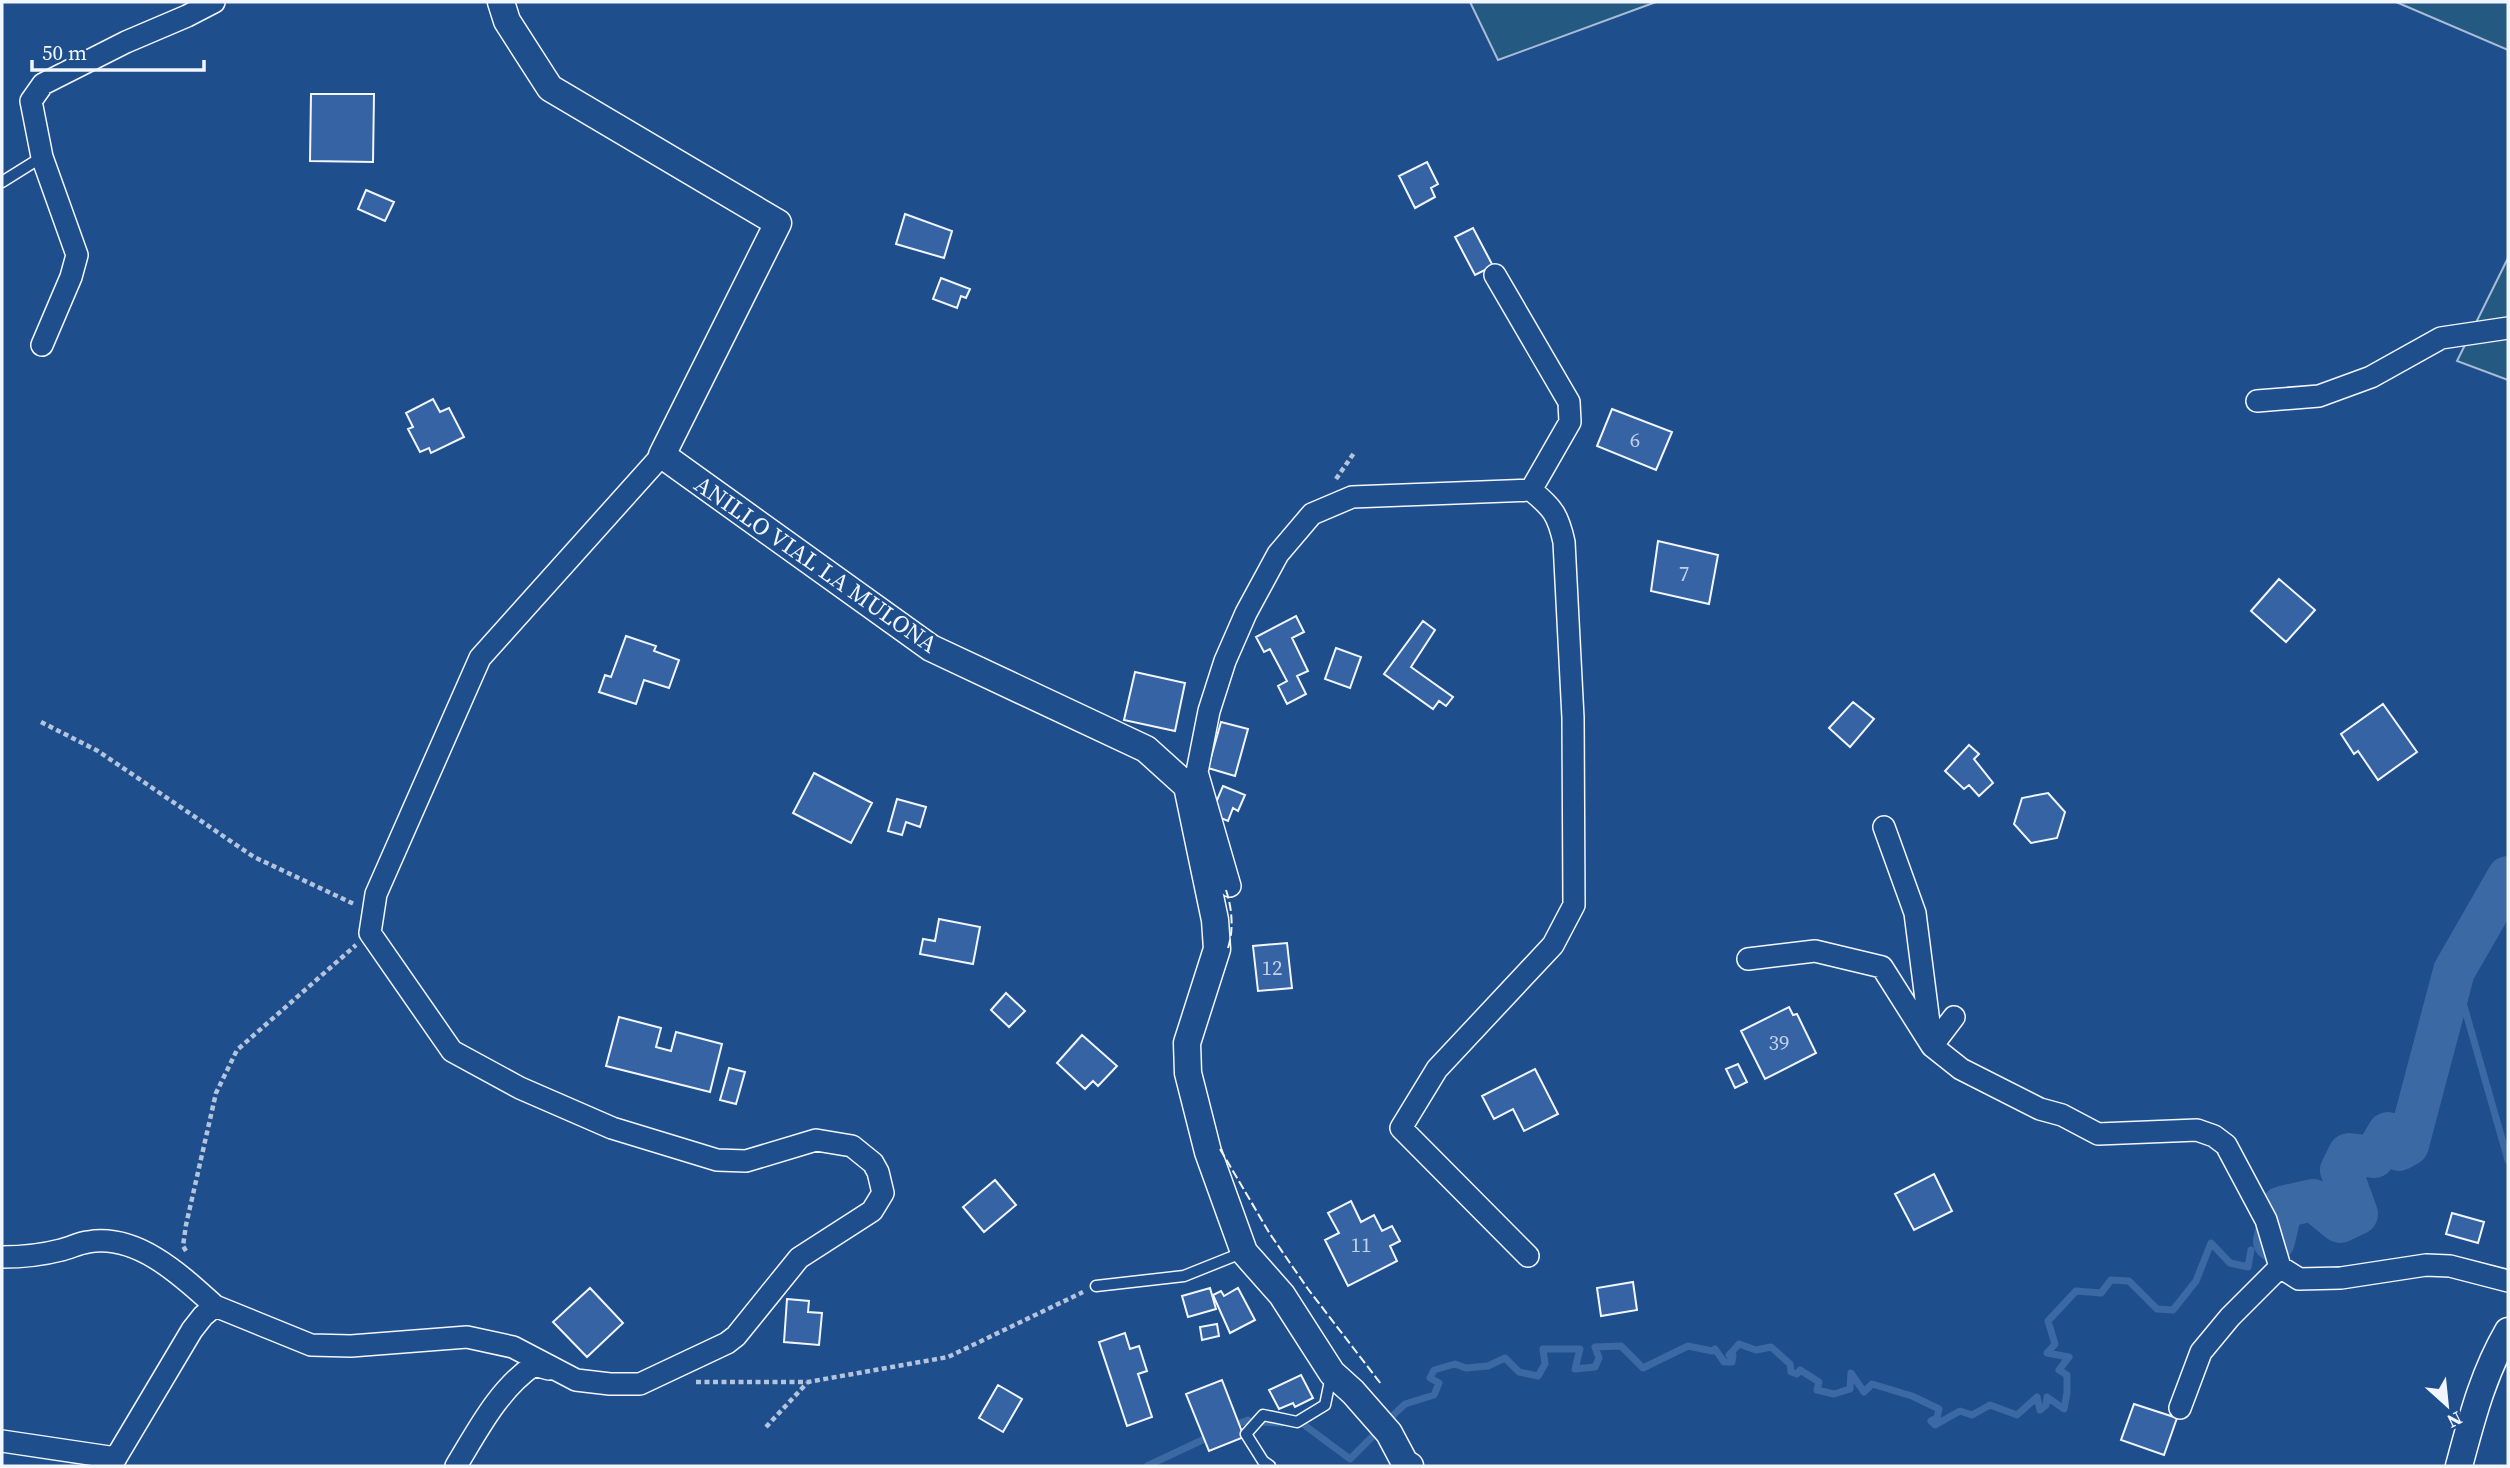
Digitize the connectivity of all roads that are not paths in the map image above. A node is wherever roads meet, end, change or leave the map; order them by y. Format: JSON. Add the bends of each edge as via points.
{"nodes":[{"id":1,"x":214,"y":2,"type":"edge"},
{"id":2,"x":501,"y":2,"type":"edge"},
{"id":3,"x":42,"y":157,"type":"junction"},
{"id":4,"x":2,"y":182,"type":"edge"},
{"id":5,"x":1495,"y":275,"type":"dead end"},
{"id":6,"x":2508,"y":328,"type":"edge"},
{"id":7,"x":42,"y":345,"type":"dead end"},
{"id":8,"x":2257,"y":401,"type":"dead end"},
{"id":9,"x":662,"y":455,"type":"junction"},
{"id":10,"x":1531,"y":491,"type":"junction"},
{"id":11,"x":1192,"y":779,"type":"junction"},
{"id":12,"x":1884,"y":827,"type":"dead end"},
{"id":13,"x":1230,"y":886,"type":"dead end"},
{"id":14,"x":1748,"y":959,"type":"dead end"},
{"id":15,"x":1954,"y":1017,"type":"dead end"},
{"id":16,"x":1932,"y":1046,"type":"junction"},
{"id":17,"x":1244,"y":1252,"type":"junction"},
{"id":18,"x":1528,"y":1256,"type":"dead end"},
{"id":19,"x":2,"y":1258,"type":"edge"},
{"id":20,"x":2280,"y":1267,"type":"junction"},
{"id":21,"x":2508,"y":1281,"type":"edge"},
{"id":22,"x":1096,"y":1286,"type":"road end"},
{"id":23,"x":215,"y":1306,"type":"junction"},
{"id":24,"x":2508,"y":1331,"type":"edge"},
{"id":25,"x":557,"y":1372,"type":"junction"},
{"id":26,"x":1332,"y":1373,"type":"junction"},
{"id":27,"x":2180,"y":1408,"type":"dead end"},
{"id":28,"x":2,"y":1441,"type":"edge"},
{"id":29,"x":114,"y":1462,"type":"edge"},
{"id":30,"x":456,"y":1466,"type":"edge"},
{"id":31,"x":1270,"y":1466,"type":"edge"},
{"id":32,"x":1410,"y":1466,"type":"edge"},
{"id":33,"x":2459,"y":1466,"type":"edge"}],
"edges":[{"from":1,"to":3,"type":"street","via":[[43,84],[30,101]]},
{"from":2,"to":9,"type":"street","via":[[507,21],[550,88],[778,223]]},
{"from":3,"to":4,"type":"lane"},
{"from":3,"to":7,"type":"street","via":[[78,255]]},
{"from":5,"to":10,"type":"street","via":[[1569,402],[1570,422]]},
{"from":6,"to":8,"type":"street","via":[[2441,338],[2371,377],[2319,396]]},
{"from":9,"to":11,"type":"street","name":"ANILLO VIAL LA MULONA","via":[[931,648],[1146,749]]},
{"from":9,"to":25,"type":"street","via":[[480,658],[376,894],[372,923],[452,1051],[520,1088],[612,1128],[717,1160],[746,1161],[816,1140],[852,1146],[873,1163],[883,1193],[872,1211],[799,1258],[727,1343],[640,1384],[576,1380]]},
{"from":10,"to":11,"type":"street","via":[[1352,497],[1312,514],[1278,554],[1246,613],[1209,710]]},
{"from":10,"to":18,"type":"street","via":[[1558,516],[1564,542],[1573,718],[1574,905],[1553,945],[1437,1069],[1401,1129]]},
{"from":11,"to":13,"type":"street"},
{"from":11,"to":17,"type":"street","via":[[1217,948],[1187,1043],[1188,1073],[1208,1152]]},
{"from":12,"to":16,"type":"street","via":[[1915,914]]},
{"from":14,"to":16,"type":"street","via":[[1815,951],[1882,967]]},
{"from":15,"to":16,"type":"street"},
{"from":16,"to":20,"type":"street","via":[[1961,1069],[2098,1134],[2197,1130],[2214,1136],[2226,1145],[2266,1220]]},
{"from":17,"to":22,"type":"lane","via":[[1184,1276]]},
{"from":17,"to":26,"type":"street","via":[[1282,1295]]},
{"from":19,"to":23,"type":"street","via":[[88,1242],[123,1244],[172,1267]]},
{"from":20,"to":21,"type":"street","via":[[2299,1279],[2450,1266]]},
{"from":20,"to":27,"type":"street","via":[[2201,1352]]},
{"from":23,"to":25,"type":"street","via":[[311,1345],[467,1337],[513,1347]]},
{"from":23,"to":29,"type":"street","via":[[192,1330]]},
{"from":24,"to":33,"type":"street","via":[[2484,1381]]},
{"from":25,"to":30,"type":"street","via":[[534,1365],[520,1375],[493,1406]]},
{"from":26,"to":31,"type":"lane","via":[[1325,1405],[1297,1422],[1263,1415],[1246,1434]]},
{"from":26,"to":32,"type":"street","via":[[1389,1433]]},
{"from":28,"to":29,"type":"street"}]}
